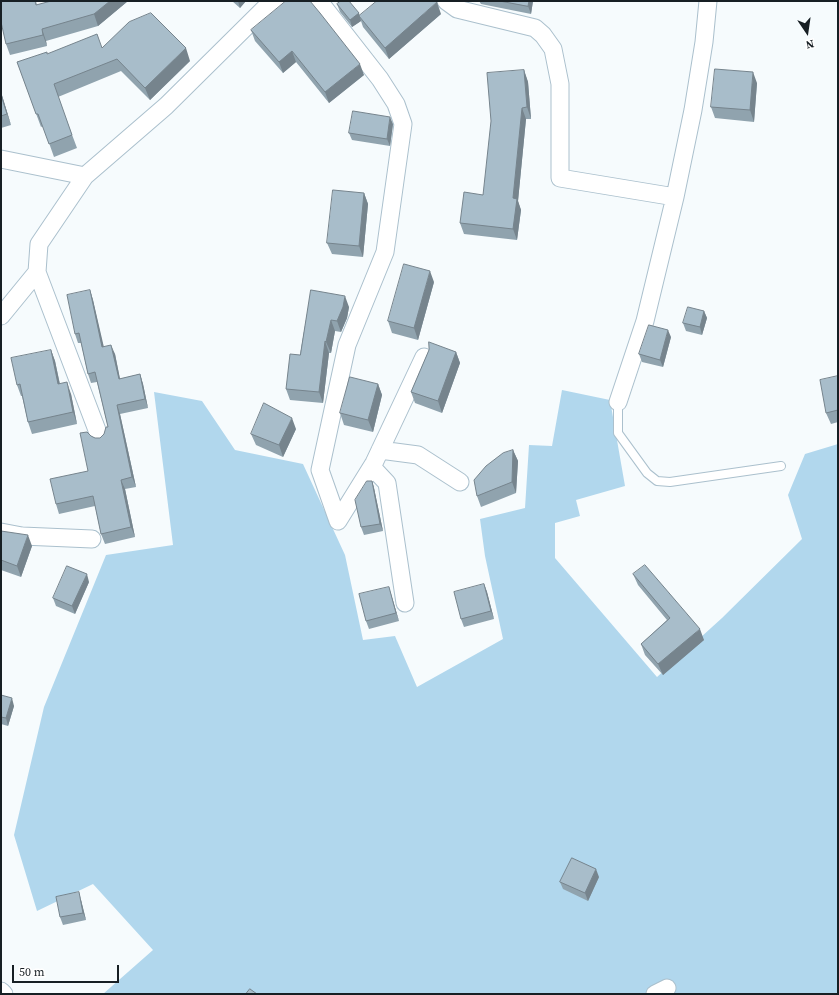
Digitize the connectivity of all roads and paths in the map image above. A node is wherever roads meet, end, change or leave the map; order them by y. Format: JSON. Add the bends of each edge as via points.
{"nodes":[{"id":1,"x":276,"y":1,"type":"edge"},
{"id":2,"x":319,"y":1,"type":"edge"},
{"id":3,"x":446,"y":1,"type":"edge"},
{"id":4,"x":708,"y":1,"type":"edge"},
{"id":5,"x":1,"y":158,"type":"edge"},
{"id":6,"x":85,"y":176,"type":"junction"},
{"id":7,"x":675,"y":197,"type":"junction"},
{"id":8,"x":38,"y":272,"type":"junction"},
{"id":9,"x":1,"y":316,"type":"edge"},
{"id":10,"x":424,"y":357,"type":"edge"},
{"id":11,"x":618,"y":402,"type":"joint"},
{"id":12,"x":100,"y":438,"type":"edge"},
{"id":13,"x":380,"y":450,"type":"junction"},
{"id":14,"x":781,"y":466,"type":"dead end"},
{"id":15,"x":372,"y":467,"type":"junction"},
{"id":16,"x":460,"y":482,"type":"dead end"},
{"id":17,"x":1,"y":532,"type":"edge"},
{"id":18,"x":92,"y":539,"type":"dead end"},
{"id":19,"x":405,"y":603,"type":"dead end"},
{"id":20,"x":1,"y":991,"type":"edge"},
{"id":21,"x":4,"y":994,"type":"edge"}],
"edges":[{"from":1,"to":6,"type":"street","via":[[266,7],[166,106]]},
{"from":2,"to":15,"type":"street","via":[[380,79],[396,104],[403,124],[385,252],[347,345],[320,470],[338,521]]},
{"from":3,"to":7,"type":"street","via":[[457,9],[535,28],[554,49],[560,84],[560,178]]},
{"from":4,"to":7,"type":"street","via":[[693,110]]},
{"from":5,"to":6,"type":"street"},
{"from":6,"to":8,"type":"street","via":[[39,244]]},
{"from":7,"to":11,"type":"street","via":[[645,321]]},
{"from":8,"to":9,"type":"street"},
{"from":8,"to":12,"type":"street"},
{"from":10,"to":13,"type":"street"},
{"from":11,"to":14,"type":"lane","via":[[618,432],[647,473],[657,481],[670,482]]},
{"from":13,"to":15,"type":"street"},
{"from":13,"to":16,"type":"street","via":[[418,455]]},
{"from":15,"to":19,"type":"street","via":[[387,483]]},
{"from":17,"to":18,"type":"street","via":[[22,536]]},
{"from":20,"to":21,"type":"street"}]}
